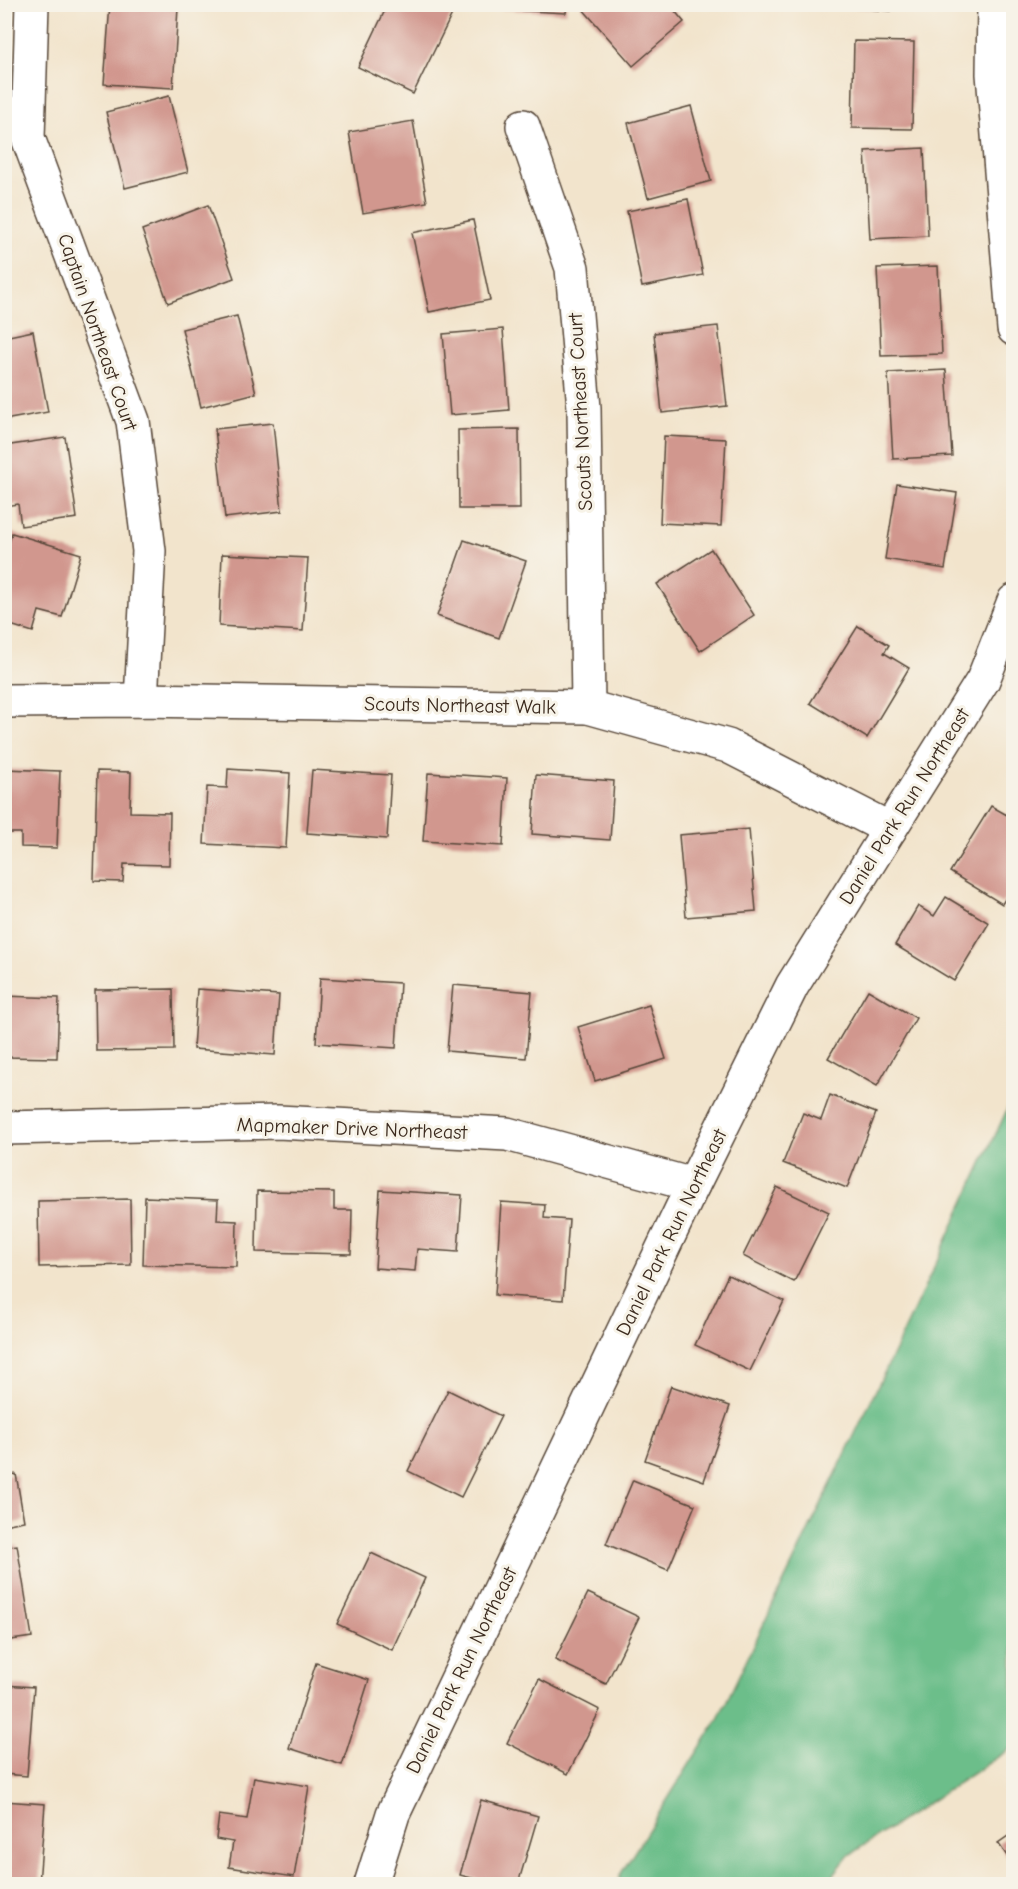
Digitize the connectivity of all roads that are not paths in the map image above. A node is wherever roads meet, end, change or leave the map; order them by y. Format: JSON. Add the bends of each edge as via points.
{"nodes":[{"id":1,"x":32,"y":4,"type":"edge"},
{"id":2,"x":994,"y":4,"type":"edge"},
{"id":3,"x":523,"y":126,"type":"dead end"},
{"id":4,"x":16,"y":139,"type":"edge"},
{"id":5,"x":1014,"y":329,"type":"edge"},
{"id":6,"x":1014,"y":601,"type":"edge"},
{"id":7,"x":141,"y":700,"type":"junction"},
{"id":8,"x":4,"y":701,"type":"edge"},
{"id":9,"x":588,"y":707,"type":"junction"},
{"id":10,"x":890,"y":829,"type":"junction"},
{"id":11,"x":4,"y":1128,"type":"edge"},
{"id":12,"x":693,"y":1185,"type":"junction"},
{"id":13,"x":371,"y":1884,"type":"edge"}],
"edges":[{"from":1,"to":4,"type":"street","name":"Captain Northeast Court"},
{"from":2,"to":5,"type":"street","via":[[993,74]]},
{"from":3,"to":9,"type":"street","name":"Scouts Northeast Court","via":[[572,268],[585,408]]},
{"from":4,"to":7,"type":"street","name":"Captain Northeast Court","via":[[133,421],[149,551]]},
{"from":6,"to":10,"type":"street","name":"Daniel Park Run Northeast","via":[[982,680]]},
{"from":7,"to":8,"type":"street","name":"Scouts Northeast Walk"},
{"from":7,"to":9,"type":"street","name":"Scouts Northeast Walk"},
{"from":9,"to":10,"type":"street","name":"Scouts Northeast Walk","via":[[728,746]]},
{"from":10,"to":12,"type":"street","name":"Daniel Park Run Northeast","via":[[792,986]]},
{"from":11,"to":12,"type":"street","name":"Mapmaker Drive Northeast","via":[[278,1122],[507,1134]]},
{"from":12,"to":13,"type":"street","name":"Daniel Park Run Northeast","via":[[393,1814]]}]}
